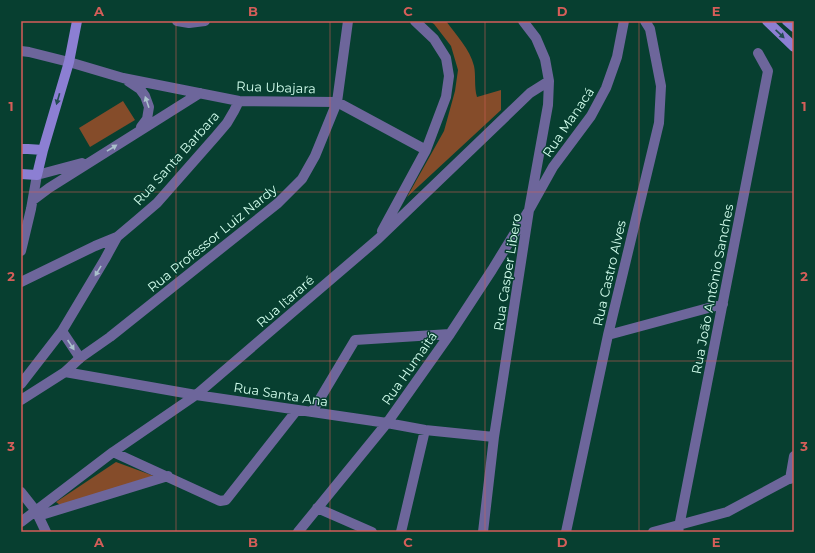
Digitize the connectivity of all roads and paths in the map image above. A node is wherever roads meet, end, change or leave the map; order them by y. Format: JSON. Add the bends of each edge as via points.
{"nodes":[{"id":1,"x":78,"y":21,"type":"edge"},
{"id":2,"x":177,"y":21,"type":"edge"},
{"id":3,"x":205,"y":21,"type":"edge"},
{"id":4,"x":348,"y":21,"type":"edge"},
{"id":5,"x":415,"y":21,"type":"edge"},
{"id":6,"x":523,"y":21,"type":"edge"},
{"id":7,"x":624,"y":21,"type":"edge"},
{"id":8,"x":645,"y":21,"type":"edge"},
{"id":9,"x":767,"y":21,"type":"edge"},
{"id":10,"x":787,"y":21,"type":"edge"},
{"id":11,"x":794,"y":27,"type":"edge"},
{"id":12,"x":794,"y":47,"type":"edge"},
{"id":13,"x":21,"y":51,"type":"edge"},
{"id":14,"x":758,"y":53,"type":"dead end"},
{"id":15,"x":69,"y":62,"type":"junction"},
{"id":16,"x":123,"y":78,"type":"junction"},
{"id":17,"x":549,"y":81,"type":"junction"},
{"id":18,"x":200,"y":93,"type":"junction"},
{"id":19,"x":239,"y":101,"type":"junction"},
{"id":20,"x":337,"y":102,"type":"junction"},
{"id":21,"x":137,"y":132,"type":"junction"},
{"id":22,"x":21,"y":149,"type":"edge"},
{"id":23,"x":43,"y":150,"type":"junction"},
{"id":24,"x":426,"y":150,"type":"junction"},
{"id":25,"x":92,"y":160,"type":"junction"},
{"id":26,"x":21,"y":174,"type":"edge"},
{"id":27,"x":37,"y":175,"type":"junction"},
{"id":28,"x":33,"y":200,"type":"junction"},
{"id":29,"x":529,"y":210,"type":"junction"},
{"id":30,"x":117,"y":237,"type":"junction"},
{"id":31,"x":378,"y":239,"type":"junction"},
{"id":32,"x":21,"y":251,"type":"edge"},
{"id":33,"x":21,"y":282,"type":"edge"},
{"id":34,"x":723,"y":304,"type":"junction"},
{"id":35,"x":62,"y":331,"type":"junction"},
{"id":36,"x":450,"y":334,"type":"junction"},
{"id":37,"x":608,"y":335,"type":"junction"},
{"id":38,"x":80,"y":358,"type":"junction"},
{"id":39,"x":65,"y":372,"type":"junction"},
{"id":40,"x":21,"y":384,"type":"edge"},
{"id":41,"x":196,"y":395,"type":"junction"},
{"id":42,"x":21,"y":400,"type":"edge"},
{"id":43,"x":297,"y":410,"type":"junction"},
{"id":44,"x":312,"y":412,"type":"junction"},
{"id":45,"x":387,"y":423,"type":"junction"},
{"id":46,"x":425,"y":430,"type":"junction"},
{"id":47,"x":494,"y":437,"type":"junction"},
{"id":48,"x":113,"y":452,"type":"junction"},
{"id":49,"x":794,"y":456,"type":"edge"},
{"id":50,"x":168,"y":476,"type":"junction"},
{"id":51,"x":792,"y":477,"type":"edge"},
{"id":52,"x":21,"y":492,"type":"edge"},
{"id":53,"x":317,"y":508,"type":"junction"},
{"id":54,"x":37,"y":514,"type":"junction"},
{"id":55,"x":21,"y":522,"type":"edge"},
{"id":56,"x":679,"y":528,"type":"edge"},
{"id":57,"x":46,"y":532,"type":"edge"},
{"id":58,"x":298,"y":532,"type":"edge"},
{"id":59,"x":372,"y":532,"type":"edge"},
{"id":60,"x":401,"y":532,"type":"edge"},
{"id":61,"x":482,"y":532,"type":"edge"},
{"id":62,"x":566,"y":532,"type":"edge"},
{"id":63,"x":653,"y":532,"type":"edge"}],
"edges":[{"from":1,"to":15,"type":"main road"},
{"from":2,"to":3,"type":"street"},
{"from":4,"to":20,"type":"street","name":"Rua Professor Luiz Nardy"},
{"from":5,"to":24,"type":"street","via":[[434,39],[446,58],[448,76],[446,97]]},
{"from":6,"to":17,"type":"street","name":"Rua Casper Libero","via":[[536,38],[545,59]]},
{"from":7,"to":29,"type":"street","name":"Rua Manacá","via":[[617,58],[606,88]]},
{"from":8,"to":37,"type":"street","name":"Rua Castro Alves","via":[[650,29],[661,86],[659,122]]},
{"from":9,"to":12,"type":"main road","one_way":true},
{"from":10,"to":11,"type":"main road"},
{"from":13,"to":15,"type":"street","name":"Rua Ubajara"},
{"from":14,"to":34,"type":"street","name":"Rua João Antônio Sanches","via":[[768,71]]},
{"from":15,"to":16,"type":"street","name":"Rua Ubajara"},
{"from":15,"to":23,"type":"main road","one_way":true},
{"from":16,"to":18,"type":"street","name":"Rua Ubajara"},
{"from":21,"to":16,"type":"street","one_way":true,"via":[[147,119],[149,107],[146,96],[140,89]]},
{"from":17,"to":29,"type":"street","name":"Rua Casper Libero","via":[[548,105]]},
{"from":17,"to":31,"type":"street","name":"Rua Itararé","via":[[530,93]]},
{"from":18,"to":19,"type":"street","name":"Rua Ubajara"},
{"from":18,"to":21,"type":"street"},
{"from":19,"to":20,"type":"street","name":"Rua Ubajara"},
{"from":19,"to":30,"type":"street","name":"Rua Santa Barbara","via":[[227,123],[157,203]]},
{"from":20,"to":24,"type":"street","name":"Rua Ubajara"},
{"from":20,"to":38,"type":"street","name":"Rua Professor Luiz Nardy","via":[[315,156],[302,179],[278,203]]},
{"from":25,"to":21,"type":"street","one_way":true},
{"from":22,"to":23,"type":"main road"},
{"from":23,"to":27,"type":"main road"},
{"from":24,"to":31,"type":"street"},
{"from":25,"to":27,"type":"street"},
{"from":25,"to":28,"type":"street"},
{"from":26,"to":27,"type":"main road"},
{"from":27,"to":28,"type":"street"},
{"from":28,"to":32,"type":"street"},
{"from":29,"to":36,"type":"street","name":"Rua Humaitá"},
{"from":29,"to":47,"type":"street","name":"Rua Casper Libero"},
{"from":30,"to":33,"type":"street","name":"Rua Santa Barbara"},
{"from":30,"to":35,"type":"street","one_way":true},
{"from":31,"to":41,"type":"street","name":"Rua Itararé"},
{"from":34,"to":37,"type":"street"},
{"from":34,"to":56,"type":"street","name":"Rua João Antônio Sanches"},
{"from":35,"to":38,"type":"street","one_way":true},
{"from":35,"to":40,"type":"street"},
{"from":36,"to":44,"type":"street","via":[[356,340]]},
{"from":36,"to":45,"type":"street","name":"Rua Humaitá"},
{"from":37,"to":62,"type":"street","name":"Rua Castro Alves"},
{"from":38,"to":39,"type":"street","name":"Rua Professor Luiz Nardy"},
{"from":39,"to":41,"type":"street","name":"Rua Santa Ana"},
{"from":39,"to":42,"type":"street","name":"Rua Professor Luiz Nardy"},
{"from":41,"to":43,"type":"street","name":"Rua Santa Ana"},
{"from":41,"to":48,"type":"street","name":"Rua Itararé"},
{"from":43,"to":44,"type":"street","name":"Rua Santa Ana"},
{"from":43,"to":50,"type":"street","via":[[226,500],[220,501]]},
{"from":44,"to":45,"type":"street","name":"Rua Santa Ana"},
{"from":45,"to":46,"type":"street","name":"Rua Santa Ana"},
{"from":45,"to":53,"type":"street","name":"Rua Humaitá"},
{"from":46,"to":47,"type":"street","name":"Rua Santa Ana"},
{"from":46,"to":60,"type":"street"},
{"from":47,"to":61,"type":"street","name":"Rua Casper Libero"},
{"from":48,"to":50,"type":"street"},
{"from":48,"to":54,"type":"street","name":"Rua Itararé"},
{"from":49,"to":51,"type":"street"},
{"from":50,"to":54,"type":"street"},
{"from":51,"to":56,"type":"street","via":[[727,512]]},
{"from":52,"to":54,"type":"street"},
{"from":53,"to":58,"type":"street","name":"Rua Humaitá"},
{"from":53,"to":59,"type":"street"},
{"from":54,"to":55,"type":"street","name":"Rua Itararé"},
{"from":54,"to":57,"type":"street"},
{"from":56,"to":63,"type":"street"}]}
